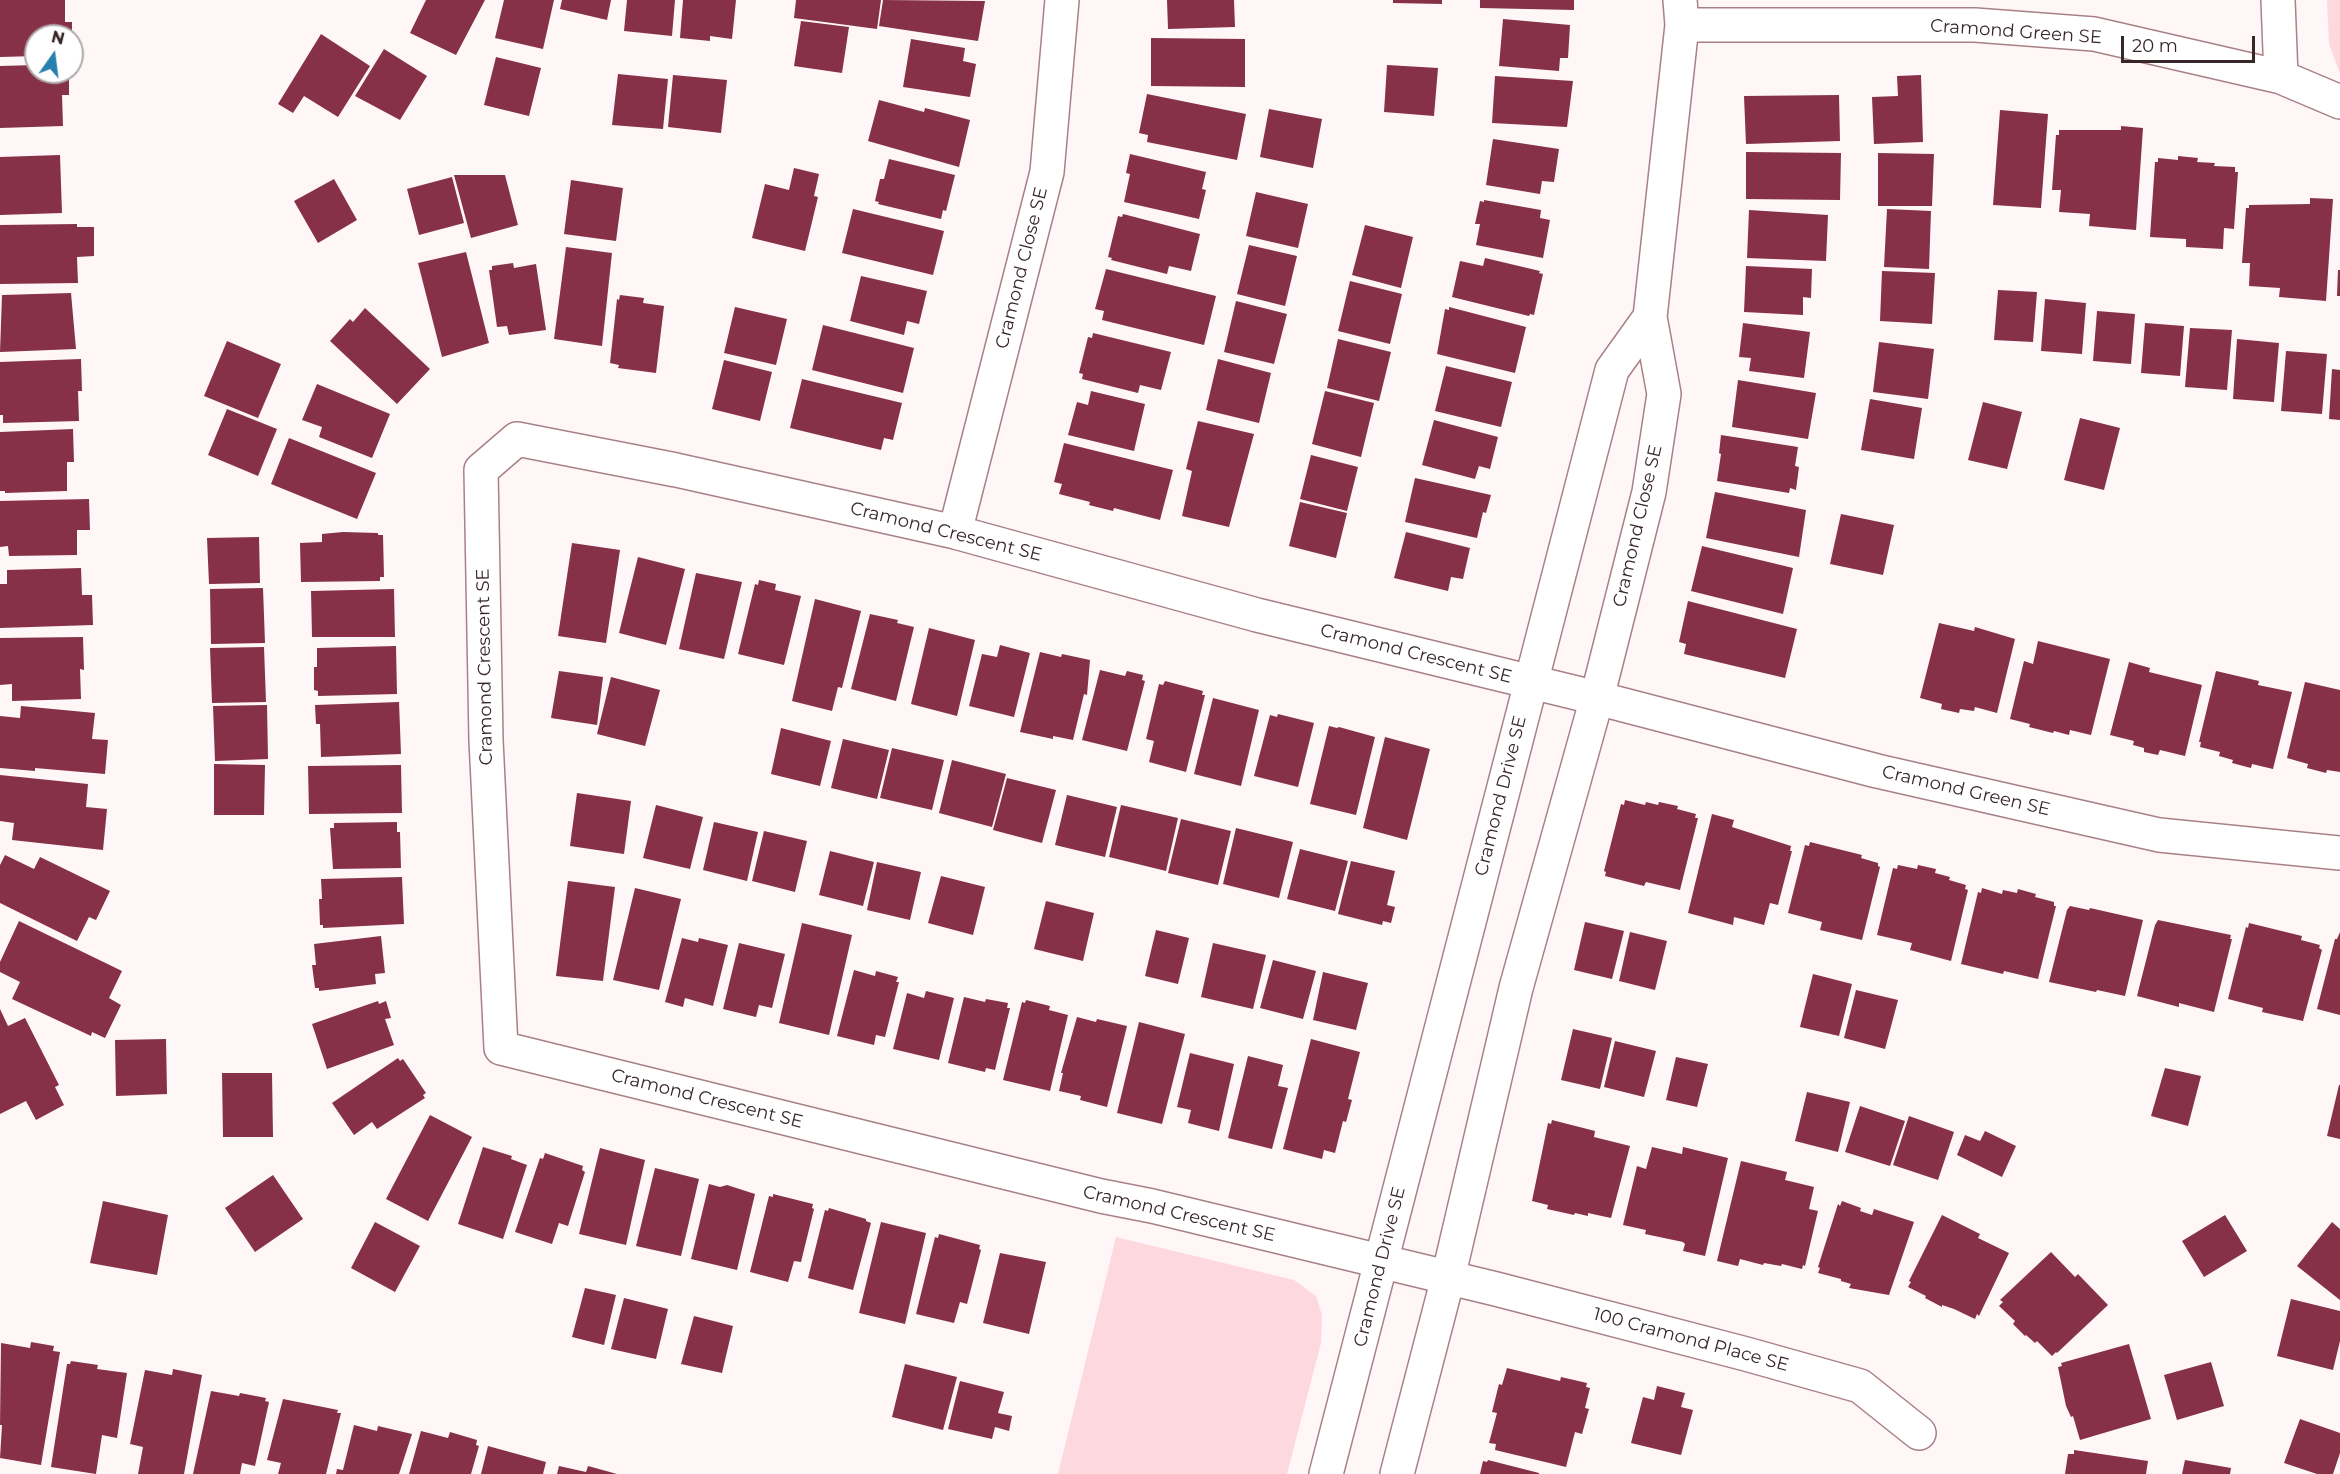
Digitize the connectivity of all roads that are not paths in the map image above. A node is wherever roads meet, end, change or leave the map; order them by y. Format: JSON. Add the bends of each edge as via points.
{"nodes":[{"id":1,"x":1062,"y":0,"type":"edge"},
{"id":2,"x":2278,"y":0,"type":"edge"},
{"id":3,"x":1681,"y":13,"type":"edge"},
{"id":4,"x":2281,"y":77,"type":"junction"},
{"id":5,"x":2340,"y":102,"type":"edge"},
{"id":6,"x":1650,"y":317,"type":"junction"},
{"id":7,"x":955,"y":532,"type":"junction"},
{"id":8,"x":1530,"y":681,"type":"junction"},
{"id":9,"x":1597,"y":698,"type":"junction"},
{"id":10,"x":2340,"y":853,"type":"edge"},
{"id":11,"x":1381,"y":1261,"type":"junction"},
{"id":12,"x":1448,"y":1278,"type":"junction"},
{"id":13,"x":1919,"y":1433,"type":"dead end"},
{"id":14,"x":1326,"y":1474,"type":"edge"},
{"id":15,"x":1397,"y":1474,"type":"edge"}],
"edges":[{"from":1,"to":7,"type":"street","name":"Cramond Close SE","via":[[1047,172]]},
{"from":2,"to":4,"type":"street"},
{"from":3,"to":4,"type":"street","name":"Cramond Green SE","via":[[2094,34]]},
{"from":3,"to":6,"type":"street","name":"Cramond Close SE"},
{"from":4,"to":5,"type":"street","name":"Cramond Green SE"},
{"from":6,"to":8,"type":"street","name":"Cramond Close SE","via":[[1612,370]]},
{"from":6,"to":9,"type":"street","name":"Cramond Close SE","via":[[1664,394],[1649,492]]},
{"from":7,"to":8,"type":"street","name":"Cramond Crescent SE","via":[[1257,615]]},
{"from":7,"to":11,"type":"street","name":"Cramond Crescent SE","via":[[517,439],[480,470],[486,740],[501,1048]]},
{"from":8,"to":9,"type":"street"},
{"from":8,"to":11,"type":"street","name":"Cramond Drive SE"},
{"from":9,"to":10,"type":"street","name":"Cramond Green SE","via":[[1877,771],[2159,835]]},
{"from":9,"to":12,"type":"street","via":[[1516,988]]},
{"from":11,"to":12,"type":"street","name":"100 Cramond Place SE"},
{"from":11,"to":14,"type":"street","name":"Cramond Drive SE"},
{"from":12,"to":13,"type":"street","name":"100 Cramond Place SE","via":[[1746,1353],[1860,1386]]},
{"from":12,"to":15,"type":"street"}]}
